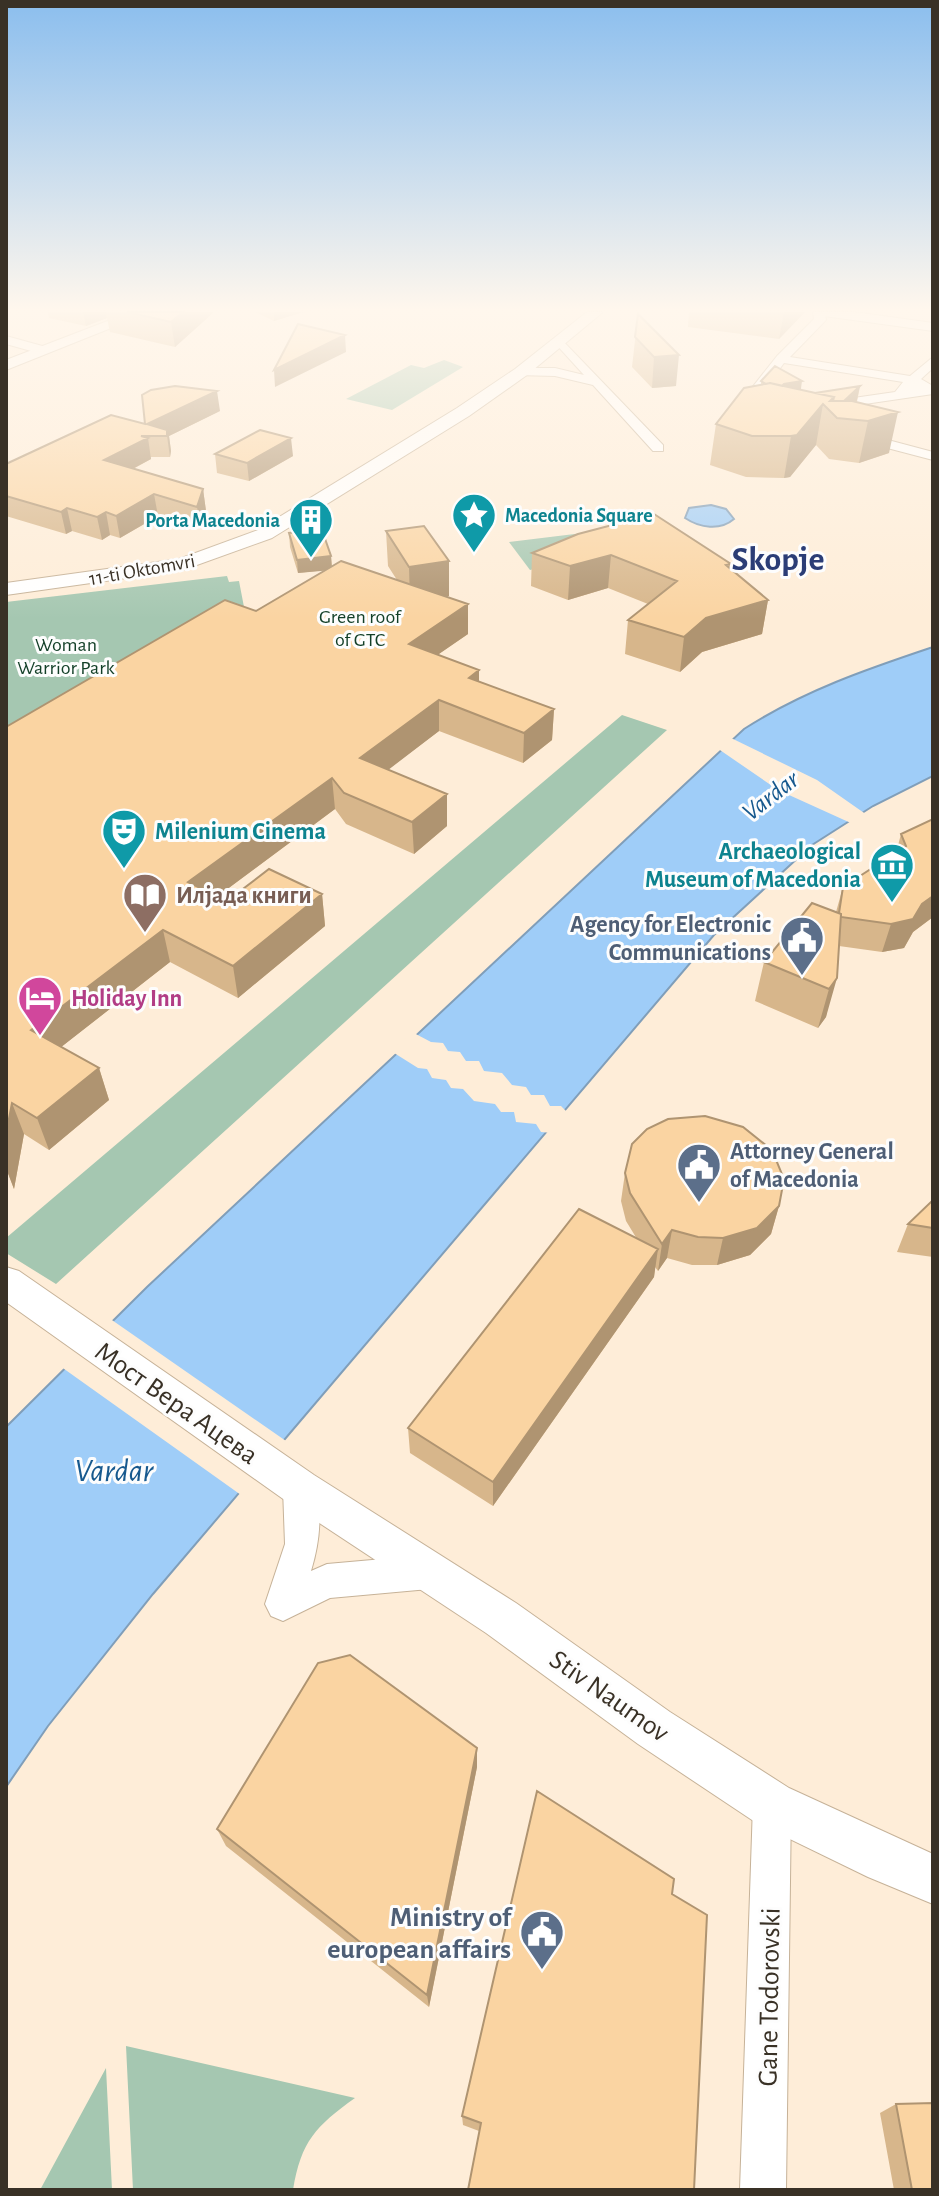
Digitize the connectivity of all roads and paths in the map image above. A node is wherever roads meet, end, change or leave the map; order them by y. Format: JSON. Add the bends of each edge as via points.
{"nodes":[{"id":1,"x":454,"y":414,"type":"edge"},
{"id":2,"x":626,"y":414,"type":"edge"},
{"id":3,"x":839,"y":432,"type":"edge"},
{"id":4,"x":658,"y":448,"type":"dead end"},
{"id":5,"x":931,"y":453,"type":"edge"},
{"id":6,"x":6,"y":589,"type":"edge"},
{"id":7,"x":6,"y":1282,"type":"edge"},
{"id":8,"x":300,"y":1488,"type":"junction"},
{"id":9,"x":430,"y":1572,"type":"junction"},
{"id":10,"x":772,"y":1805,"type":"junction"},
{"id":11,"x":933,"y":1879,"type":"edge"},
{"id":12,"x":763,"y":2190,"type":"edge"}],
"edges":[{"from":1,"to":6,"type":"street","name":"11-ti Oktomvri","via":[[273,530],[219,553],[183,564]]},
{"from":2,"to":4,"type":"street"},
{"from":3,"to":5,"type":"street"},
{"from":7,"to":8,"type":"street","name":"Мост Вера Ацева"},
{"from":8,"to":9,"type":"street","name":"Stiv Naumov"},
{"from":8,"to":9,"type":"street","via":[[302,1544],[283,1604],[327,1581]]},
{"from":9,"to":10,"type":"street","name":"Stiv Naumov"},
{"from":10,"to":11,"type":"street","name":"Stiv Naumov"},
{"from":10,"to":12,"type":"street","name":"Gane Todorovski"}]}
